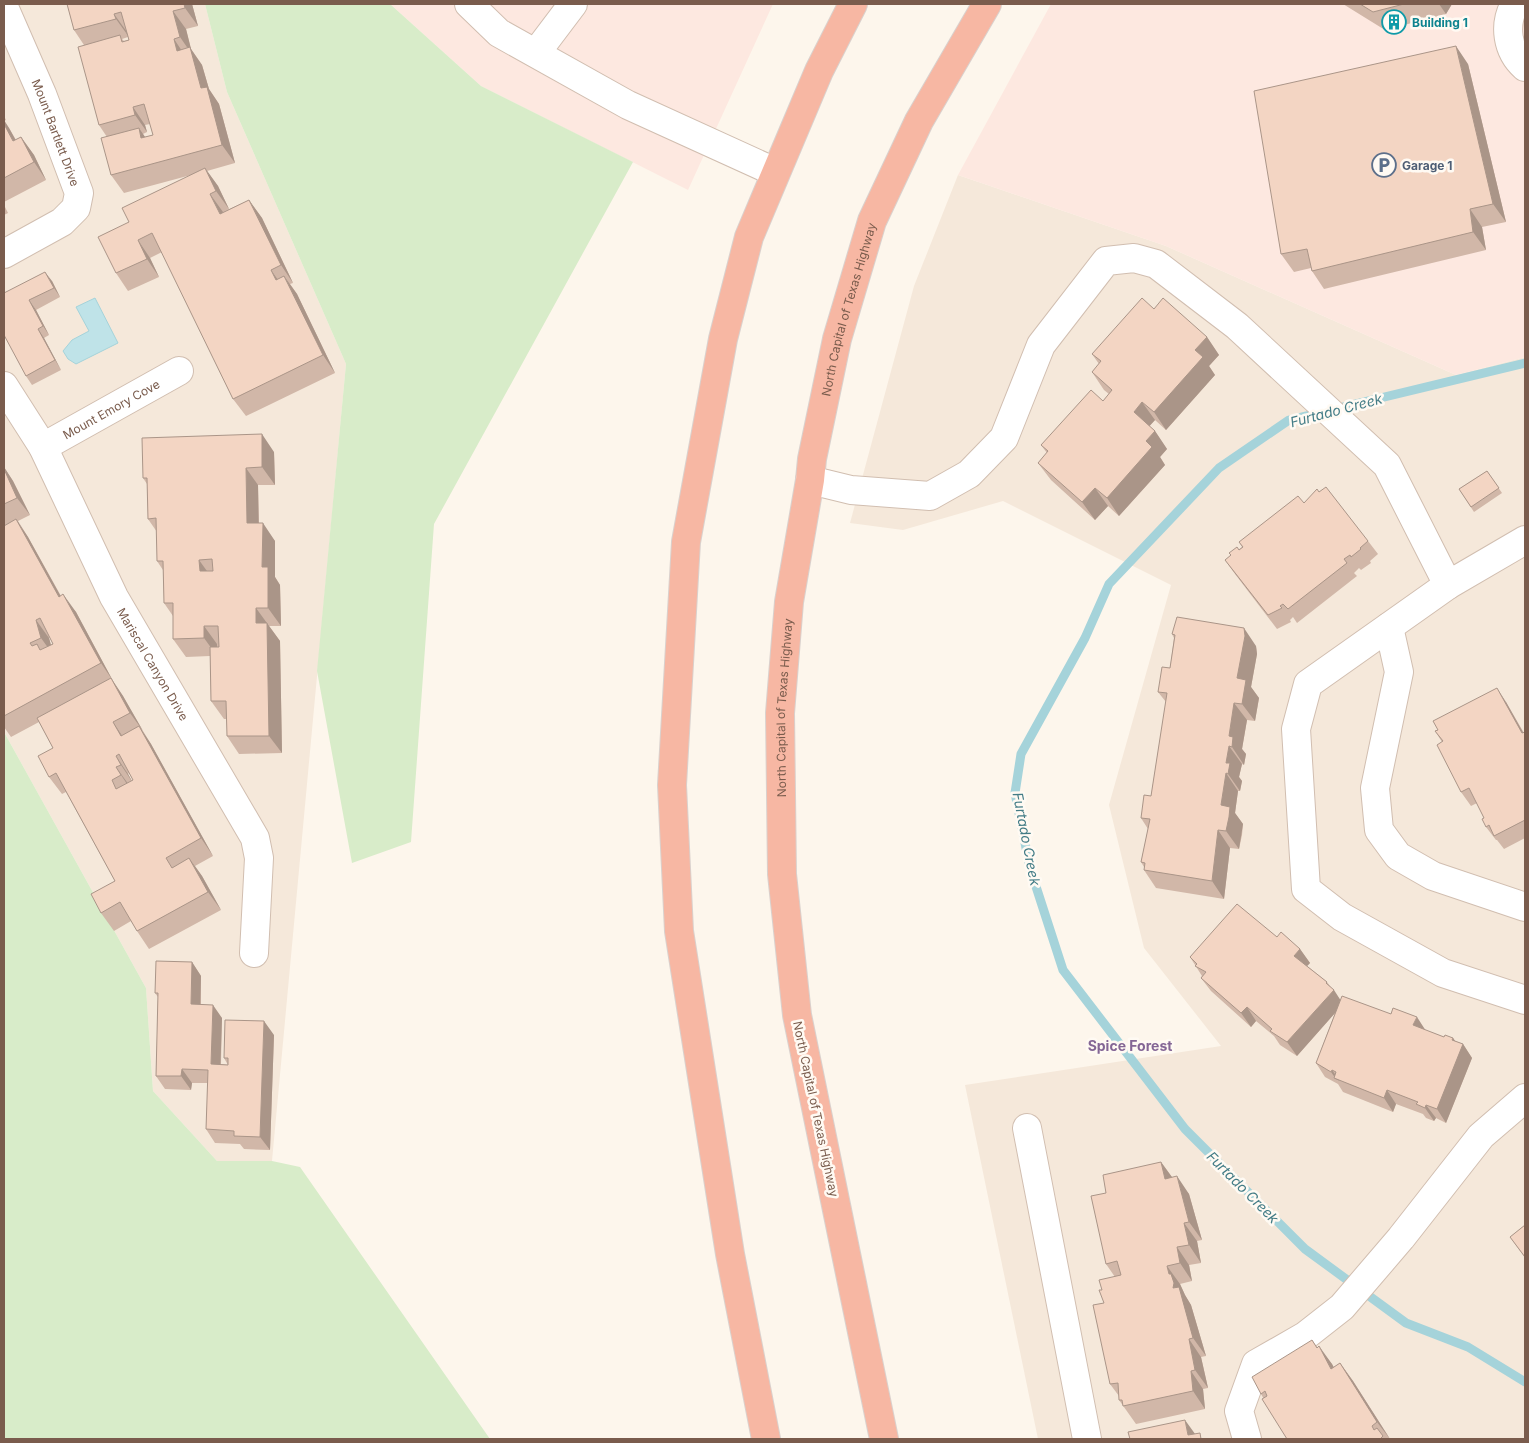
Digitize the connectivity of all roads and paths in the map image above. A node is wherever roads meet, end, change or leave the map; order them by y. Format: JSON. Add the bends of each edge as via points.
{"nodes":[{"id":1,"x":469,"y":4,"type":"edge"},
{"id":2,"x":573,"y":4,"type":"edge"},
{"id":3,"x":853,"y":4,"type":"edge"},
{"id":4,"x":987,"y":4,"type":"edge"},
{"id":5,"x":1515,"y":4,"type":"edge"},
{"id":6,"x":4,"y":7,"type":"edge"},
{"id":7,"x":536,"y":54,"type":"junction"},
{"id":8,"x":1525,"y":67,"type":"edge"},
{"id":9,"x":775,"y":172,"type":"junction"},
{"id":10,"x":4,"y":254,"type":"edge"},
{"id":11,"x":179,"y":371,"type":"dead end"},
{"id":12,"x":4,"y":386,"type":"edge"},
{"id":13,"x":43,"y":447,"type":"junction"},
{"id":14,"x":810,"y":480,"type":"junction"},
{"id":15,"x":1525,"y":540,"type":"edge"},
{"id":16,"x":1448,"y":585,"type":"junction"},
{"id":17,"x":1389,"y":627,"type":"junction"},
{"id":18,"x":1525,"y":907,"type":"edge"},
{"id":19,"x":254,"y":953,"type":"dead end"},
{"id":20,"x":1525,"y":1000,"type":"edge"},
{"id":21,"x":1525,"y":1098,"type":"edge"},
{"id":22,"x":1027,"y":1128,"type":"dead end"},
{"id":23,"x":766,"y":1439,"type":"edge"},
{"id":24,"x":884,"y":1439,"type":"edge"},
{"id":25,"x":1087,"y":1439,"type":"edge"},
{"id":26,"x":1247,"y":1439,"type":"edge"}],
"edges":[{"from":1,"to":7,"type":"street","via":[[499,33]]},
{"from":2,"to":7,"type":"street"},
{"from":3,"to":9,"type":"highway","via":[[819,70]]},
{"from":4,"to":14,"type":"highway","name":"North Capital of Texas Highway","via":[[919,121],[872,221],[837,338]]},
{"from":5,"to":8,"type":"street","via":[[1510,11],[1507,29],[1510,46]]},
{"from":6,"to":10,"type":"street","name":"Mount Bartlett Drive","via":[[42,94],[79,193],[76,208],[62,222]]},
{"from":7,"to":9,"type":"street","via":[[628,105]]},
{"from":9,"to":23,"type":"highway","via":[[749,237],[723,339],[686,542],[672,785],[679,931],[730,1254]]},
{"from":11,"to":13,"type":"street","name":"Mount Emory Cove"},
{"from":12,"to":13,"type":"street","name":"Mariscal Canyon Drive"},
{"from":13,"to":19,"type":"street","name":"Mariscal Canyon Drive","via":[[114,597],[255,838],[259,858]]},
{"from":14,"to":16,"type":"street","via":[[851,490],[930,496],[969,474],[1004,438],[1040,345],[1106,261],[1134,258],[1156,264],[1237,326],[1387,465]]},
{"from":14,"to":24,"type":"highway","name":"North Capital of Texas Highway","via":[[789,602],[780,713],[782,874],[797,1015]]},
{"from":15,"to":16,"type":"street"},
{"from":16,"to":17,"type":"street"},
{"from":17,"to":18,"type":"street","via":[[1399,672],[1375,788],[1379,830],[1398,856],[1433,876]]},
{"from":17,"to":20,"type":"street","via":[[1308,684],[1296,729],[1306,889],[1342,917],[1443,973]]},
{"from":21,"to":26,"type":"street","via":[[1481,1136],[1342,1307],[1305,1336],[1256,1364],[1239,1411]]},
{"from":22,"to":25,"type":"street"}]}
